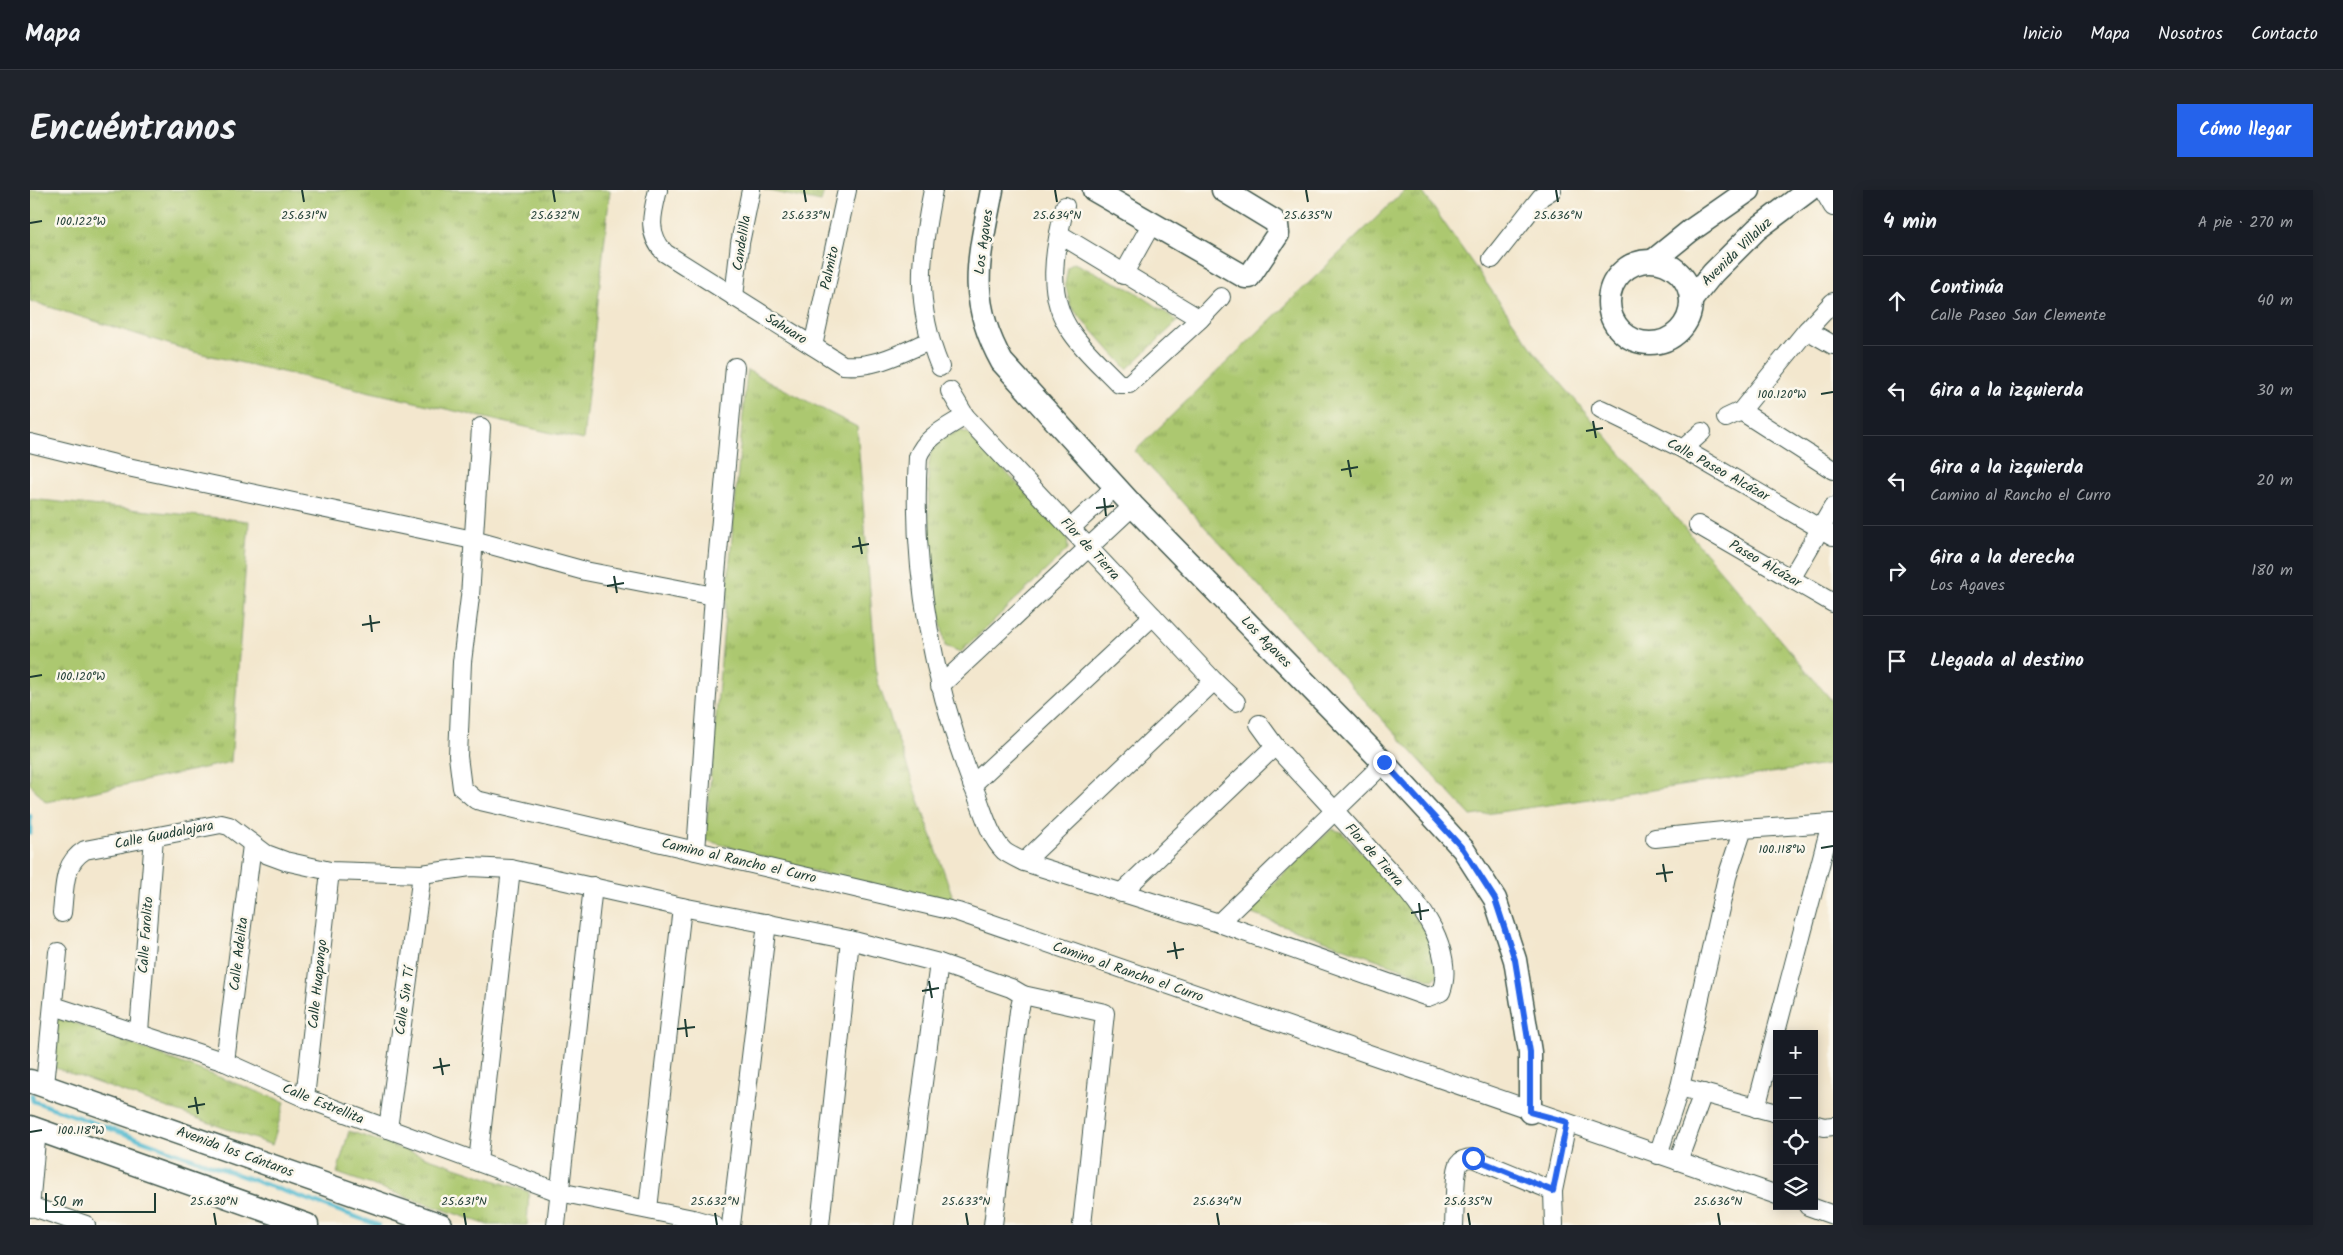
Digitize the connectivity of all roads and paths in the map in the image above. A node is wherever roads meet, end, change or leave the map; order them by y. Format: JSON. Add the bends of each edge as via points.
{"nodes":[{"id":1,"x":658,"y":190,"type":"edge"},
{"id":2,"x":751,"y":190,"type":"edge"},
{"id":3,"x":847,"y":190,"type":"edge"},
{"id":4,"x":933,"y":190,"type":"edge"},
{"id":5,"x":992,"y":190,"type":"edge"},
{"id":6,"x":1094,"y":190,"type":"edge"},
{"id":7,"x":1222,"y":190,"type":"edge"},
{"id":8,"x":1749,"y":190,"type":"edge"},
{"id":9,"x":1809,"y":190,"type":"edge"},
{"id":10,"x":1823,"y":190,"type":"edge"},
{"id":11,"x":1544,"y":192,"type":"edge"},
{"id":12,"x":1065,"y":206,"type":"dead end"},
{"id":13,"x":1833,"y":208,"type":"edge"},
{"id":14,"x":1152,"y":223,"type":"junction"},
{"id":15,"x":1059,"y":234,"type":"junction"},
{"id":16,"x":1492,"y":259,"type":"dead end"},
{"id":17,"x":1654,"y":260,"type":"junction"},
{"id":18,"x":1123,"y":275,"type":"junction"},
{"id":19,"x":734,"y":297,"type":"junction"},
{"id":20,"x":1221,"y":297,"type":"dead end"},
{"id":21,"x":1692,"y":299,"type":"junction"},
{"id":22,"x":1833,"y":302,"type":"edge"},
{"id":23,"x":1200,"y":319,"type":"junction"},
{"id":24,"x":1807,"y":330,"type":"junction"},
{"id":25,"x":929,"y":341,"type":"junction"},
{"id":26,"x":1833,"y":345,"type":"edge"},
{"id":27,"x":813,"y":346,"type":"junction"},
{"id":28,"x":940,"y":366,"type":"dead end"},
{"id":29,"x":735,"y":367,"type":"dead end"},
{"id":30,"x":950,"y":390,"type":"dead end"},
{"id":31,"x":1601,"y":409,"type":"dead end"},
{"id":32,"x":965,"y":416,"type":"junction"},
{"id":33,"x":482,"y":428,"type":"dead end"},
{"id":34,"x":1702,"y":432,"type":"dead end"},
{"id":35,"x":30,"y":443,"type":"edge"},
{"id":36,"x":1683,"y":449,"type":"junction"},
{"id":37,"x":1833,"y":470,"type":"edge"},
{"id":38,"x":1115,"y":486,"type":"junction"},
{"id":39,"x":1133,"y":506,"type":"junction"},
{"id":40,"x":1833,"y":507,"type":"edge"},
{"id":41,"x":1698,"y":525,"type":"dead end"},
{"id":42,"x":1071,"y":528,"type":"junction"},
{"id":43,"x":1827,"y":533,"type":"edge"},
{"id":44,"x":473,"y":540,"type":"junction"},
{"id":45,"x":1090,"y":548,"type":"junction"},
{"id":46,"x":1791,"y":579,"type":"junction"},
{"id":47,"x":714,"y":596,"type":"junction"},
{"id":48,"x":1833,"y":604,"type":"edge"},
{"id":49,"x":1153,"y":616,"type":"junction"},
{"id":50,"x":1214,"y":681,"type":"junction"},
{"id":51,"x":940,"y":686,"type":"junction"},
{"id":52,"x":1236,"y":702,"type":"dead end"},
{"id":53,"x":1258,"y":724,"type":"dead end"},
{"id":54,"x":1275,"y":746,"type":"junction"},
{"id":55,"x":1384,"y":762,"type":"junction"},
{"id":56,"x":972,"y":785,"type":"junction"},
{"id":57,"x":1334,"y":810,"type":"junction"},
{"id":58,"x":1832,"y":823,"type":"edge"},
{"id":59,"x":1743,"y":829,"type":"junction"},
{"id":60,"x":154,"y":837,"type":"junction"},
{"id":61,"x":1655,"y":838,"type":"dead end"},
{"id":62,"x":252,"y":845,"type":"junction"},
{"id":63,"x":696,"y":851,"type":"junction"},
{"id":64,"x":1024,"y":862,"type":"junction"},
{"id":65,"x":512,"y":869,"type":"junction"},
{"id":66,"x":330,"y":871,"type":"junction"},
{"id":67,"x":422,"y":874,"type":"junction"},
{"id":68,"x":593,"y":886,"type":"junction"},
{"id":69,"x":1121,"y":892,"type":"junction"},
{"id":70,"x":682,"y":906,"type":"junction"},
{"id":71,"x":62,"y":913,"type":"dead end"},
{"id":72,"x":767,"y":923,"type":"junction"},
{"id":73,"x":1219,"y":923,"type":"junction"},
{"id":74,"x":850,"y":940,"type":"junction"},
{"id":75,"x":58,"y":952,"type":"dead end"},
{"id":76,"x":939,"y":964,"type":"junction"},
{"id":77,"x":1023,"y":995,"type":"junction"},
{"id":78,"x":54,"y":1006,"type":"junction"},
{"id":79,"x":139,"y":1032,"type":"junction"},
{"id":80,"x":225,"y":1062,"type":"junction"},
{"id":81,"x":38,"y":1082,"type":"edge"},
{"id":82,"x":1680,"y":1087,"type":"junction"},
{"id":83,"x":1703,"y":1093,"type":"junction"},
{"id":84,"x":305,"y":1098,"type":"junction"},
{"id":85,"x":1756,"y":1108,"type":"junction"},
{"id":86,"x":1530,"y":1112,"type":"junction"},
{"id":87,"x":1773,"y":1113,"type":"edge"},
{"id":88,"x":1567,"y":1122,"type":"junction"},
{"id":89,"x":1818,"y":1125,"type":"edge"},
{"id":90,"x":1833,"y":1126,"type":"edge"},
{"id":91,"x":33,"y":1128,"type":"edge"},
{"id":92,"x":388,"y":1129,"type":"junction"},
{"id":93,"x":1658,"y":1155,"type":"junction"},
{"id":94,"x":1678,"y":1161,"type":"junction"},
{"id":95,"x":478,"y":1162,"type":"junction"},
{"id":96,"x":1553,"y":1191,"type":"junction"},
{"id":97,"x":560,"y":1192,"type":"junction"},
{"id":98,"x":1773,"y":1194,"type":"edge"},
{"id":99,"x":30,"y":1208,"type":"edge"},
{"id":100,"x":648,"y":1209,"type":"junction"},
{"id":101,"x":1818,"y":1210,"type":"edge"},
{"id":102,"x":1833,"y":1215,"type":"edge"},
{"id":103,"x":304,"y":1224,"type":"edge"},
{"id":104,"x":86,"y":1225,"type":"edge"},
{"id":105,"x":441,"y":1225,"type":"edge"},
{"id":106,"x":556,"y":1225,"type":"edge"},
{"id":107,"x":714,"y":1225,"type":"edge"},
{"id":108,"x":731,"y":1225,"type":"edge"},
{"id":109,"x":820,"y":1225,"type":"edge"},
{"id":110,"x":904,"y":1225,"type":"edge"},
{"id":111,"x":993,"y":1225,"type":"edge"},
{"id":112,"x":1082,"y":1225,"type":"edge"},
{"id":113,"x":1454,"y":1225,"type":"edge"},
{"id":114,"x":1554,"y":1225,"type":"edge"}],
"edges":[{"from":1,"to":19,"type":"street","name":"Sahuaro","via":[[652,217],[654,241],[665,253]]},
{"from":2,"to":19,"type":"street","name":"Candelilla","via":[[740,243]]},
{"from":3,"to":27,"type":"street","name":"Palmito"},
{"from":4,"to":25,"type":"street","via":[[921,279],[923,315]]},
{"from":5,"to":38,"type":"street","name":"Los Agaves","via":[[978,259],[978,294],[989,339],[1002,362]]},
{"from":6,"to":14,"type":"street"},
{"from":7,"to":14,"type":"street","via":[[1277,225],[1278,234],[1249,278]]},
{"from":8,"to":17,"type":"street"},
{"from":9,"to":21,"type":"street","name":"Avenida Villaluz","via":[[1757,229]]},
{"from":10,"to":13,"type":"street"},
{"from":11,"to":16,"type":"street"},
{"from":12,"to":15,"type":"street"},
{"from":14,"to":18,"type":"street"},
{"from":15,"to":18,"type":"street"},
{"from":15,"to":23,"type":"street","via":[[1054,285],[1062,319],[1072,335],[1120,384],[1129,384]]},
{"from":17,"to":21,"type":"street","via":[[1672,266],[1686,280]]},
{"from":17,"to":21,"type":"street","via":[[1638,261],[1623,269],[1613,282],[1609,307],[1619,330],[1632,340],[1648,343],[1665,341],[1679,332],[1688,318]]},
{"from":18,"to":23,"type":"street"},
{"from":19,"to":27,"type":"street","name":"Sahuaro"},
{"from":20,"to":23,"type":"street"},
{"from":22,"to":24,"type":"street"},
{"from":24,"to":26,"type":"street"},
{"from":24,"to":37,"type":"street","via":[[1733,414]]},
{"from":25,"to":27,"type":"street","name":"Sahuaro","via":[[877,364],[859,367],[843,365]]},
{"from":25,"to":28,"type":"street"},
{"from":29,"to":47,"type":"street"},
{"from":30,"to":32,"type":"street","name":"Flor de Tierra"},
{"from":31,"to":36,"type":"street","name":"Calle Paseo Alcázar"},
{"from":32,"to":42,"type":"street","name":"Flor de Tierra"},
{"from":32,"to":51,"type":"street","via":[[930,439],[918,457],[920,565]]},
{"from":33,"to":44,"type":"street"},
{"from":34,"to":36,"type":"street"},
{"from":35,"to":44,"type":"street","via":[[123,466]]},
{"from":36,"to":43,"type":"street","name":"Calle Paseo Alcázar"},
{"from":38,"to":39,"type":"street","name":"Los Agaves"},
{"from":38,"to":42,"type":"street"},
{"from":39,"to":45,"type":"street"},
{"from":39,"to":55,"type":"street","name":"Los Agaves"},
{"from":40,"to":43,"type":"street"},
{"from":41,"to":46,"type":"street","name":"Paseo Alcázar"},
{"from":42,"to":45,"type":"street","name":"Flor de Tierra"},
{"from":43,"to":46,"type":"street"},
{"from":44,"to":47,"type":"street","via":[[585,571]]},
{"from":44,"to":63,"type":"street","name":"Camino al Rancho el Curro","via":[[462,662],[458,756],[459,782],[467,794],[488,803]]},
{"from":45,"to":49,"type":"street","name":"Flor de Tierra"},
{"from":45,"to":51,"type":"street"},
{"from":46,"to":48,"type":"street","name":"Paseo Alcázar"},
{"from":47,"to":63,"type":"street"},
{"from":49,"to":50,"type":"street","name":"Flor de Tierra"},
{"from":49,"to":56,"type":"street"},
{"from":50,"to":52,"type":"street","name":"Flor de Tierra"},
{"from":50,"to":64,"type":"street"},
{"from":51,"to":56,"type":"street"},
{"from":53,"to":54,"type":"street","name":"Flor de Tierra"},
{"from":54,"to":57,"type":"street","name":"Flor de Tierra"},
{"from":54,"to":69,"type":"street"},
{"from":55,"to":57,"type":"street"},
{"from":55,"to":86,"type":"street","name":"Los Agaves","via":[[1463,849],[1495,899],[1515,960],[1530,1052]]},
{"from":56,"to":64,"type":"street","via":[[992,833],[1004,851]]},
{"from":57,"to":73,"type":"street"},
{"from":57,"to":73,"type":"street","name":"Flor de Tierra","via":[[1420,907],[1434,930],[1443,956],[1445,974],[1441,992],[1428,997]]},
{"from":58,"to":59,"type":"street"},
{"from":58,"to":85,"type":"street"},
{"from":59,"to":61,"type":"street"},
{"from":59,"to":82,"type":"street","via":[[1727,877]]},
{"from":60,"to":62,"type":"street","name":"Calle Guadalajara","via":[[220,824],[229,826]]},
{"from":60,"to":71,"type":"street","name":"Calle Guadalajara","via":[[85,850],[75,856],[69,864]]},
{"from":60,"to":79,"type":"street","name":"Calle Farolito"},
{"from":62,"to":66,"type":"street","name":"Calle Guadalajara","via":[[285,861]]},
{"from":62,"to":80,"type":"street","name":"Calle Adelita"},
{"from":63,"to":86,"type":"street","name":"Camino al Rancho el Curro","via":[[958,912]]},
{"from":64,"to":69,"type":"street"},
{"from":65,"to":67,"type":"street","name":"Calle Guadalajara","via":[[470,867]]},
{"from":65,"to":68,"type":"street","name":"Calle Guadalajara"},
{"from":65,"to":95,"type":"street"},
{"from":66,"to":67,"type":"street","name":"Calle Guadalajara"},
{"from":66,"to":84,"type":"street","name":"Calle Huapango"},
{"from":67,"to":92,"type":"street","name":"Calle Sin Tí"},
{"from":68,"to":70,"type":"street","name":"Calle Guadalajara"},
{"from":68,"to":97,"type":"street"},
{"from":69,"to":73,"type":"street"},
{"from":70,"to":72,"type":"street","name":"Calle Guadalajara"},
{"from":70,"to":100,"type":"street"},
{"from":72,"to":74,"type":"street","name":"Calle Guadalajara"},
{"from":72,"to":108,"type":"street"},
{"from":74,"to":76,"type":"street","name":"Calle Guadalajara"},
{"from":74,"to":109,"type":"street"},
{"from":75,"to":78,"type":"street"},
{"from":76,"to":77,"type":"street","name":"Calle Guadalajara"},
{"from":76,"to":110,"type":"street"},
{"from":77,"to":111,"type":"street"},
{"from":77,"to":112,"type":"street","name":"Calle Guadalajara","via":[[1105,1013]]},
{"from":78,"to":79,"type":"street","name":"Calle Estrellita"},
{"from":78,"to":81,"type":"street"},
{"from":79,"to":80,"type":"street","name":"Calle Estrellita"},
{"from":80,"to":84,"type":"street","name":"Calle Estrellita"},
{"from":81,"to":105,"type":"street","name":"Avenida los Cántaros"},
{"from":82,"to":83,"type":"street"},
{"from":82,"to":93,"type":"street"},
{"from":83,"to":85,"type":"street"},
{"from":83,"to":94,"type":"street"},
{"from":84,"to":92,"type":"street","name":"Calle Estrellita"},
{"from":85,"to":87,"type":"street"},
{"from":86,"to":88,"type":"street","name":"Camino al Rancho el Curro"},
{"from":88,"to":93,"type":"street","name":"Camino al Rancho el Curro"},
{"from":88,"to":96,"type":"street"},
{"from":89,"to":90,"type":"street"},
{"from":91,"to":99,"type":"street"},
{"from":91,"to":103,"type":"street"},
{"from":92,"to":95,"type":"street","name":"Calle Estrellita"},
{"from":93,"to":94,"type":"street","name":"Camino al Rancho el Curro"},
{"from":94,"to":98,"type":"street","name":"Camino al Rancho el Curro"},
{"from":95,"to":97,"type":"street","name":"Calle Estrellita"},
{"from":96,"to":113,"type":"street","via":[[1467,1158],[1462,1160],[1457,1170]]},
{"from":96,"to":114,"type":"street"},
{"from":97,"to":100,"type":"street","name":"Calle Estrellita"},
{"from":97,"to":106,"type":"street"},
{"from":99,"to":104,"type":"street"},
{"from":100,"to":107,"type":"street","name":"Calle Estrellita"},
{"from":101,"to":102,"type":"street"}]}
